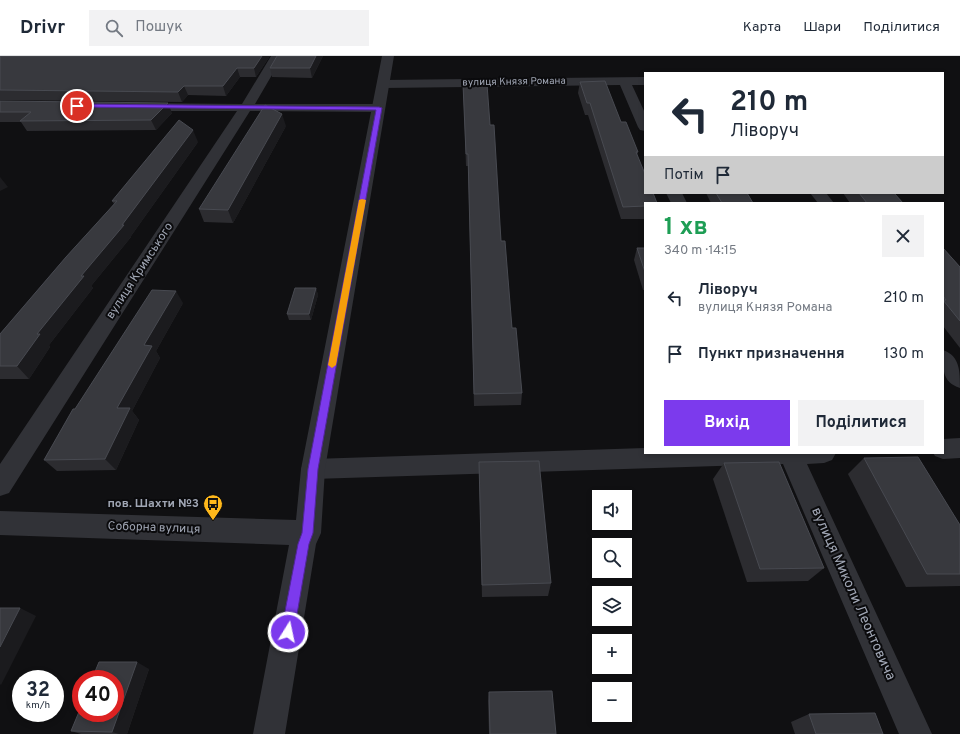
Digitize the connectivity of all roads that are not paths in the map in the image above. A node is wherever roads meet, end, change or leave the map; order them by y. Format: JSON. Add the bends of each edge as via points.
{"nodes":[{"id":1,"x":277,"y":56,"type":"edge"},
{"id":2,"x":388,"y":56,"type":"edge"},
{"id":3,"x":624,"y":81,"type":"junction"},
{"id":4,"x":644,"y":81,"type":"edge"},
{"id":5,"x":383,"y":84,"type":"junction"},
{"id":6,"x":127,"y":107,"type":"edge"},
{"id":7,"x":246,"y":108,"type":"junction"},
{"id":8,"x":379,"y":108,"type":"junction"},
{"id":9,"x":644,"y":125,"type":"edge"},
{"id":10,"x":819,"y":194,"type":"edge"},
{"id":11,"x":825,"y":202,"type":"edge"},
{"id":12,"x":944,"y":359,"type":"edge"},
{"id":13,"x":960,"y":380,"type":"edge"},
{"id":14,"x":960,"y":448,"type":"edge"},
{"id":15,"x":944,"y":449,"type":"edge"},
{"id":16,"x":791,"y":454,"type":"edge"},
{"id":17,"x":313,"y":469,"type":"junction"},
{"id":18,"x":0,"y":484,"type":"edge"},
{"id":19,"x":0,"y":523,"type":"edge"},
{"id":20,"x":308,"y":533,"type":"junction"},
{"id":21,"x":269,"y":734,"type":"edge"},
{"id":22,"x":916,"y":734,"type":"edge"}],
"edges":[{"from":1,"to":7,"type":"street","name":"вулиця Кримського"},
{"from":2,"to":5,"type":"street"},
{"from":3,"to":4,"type":"street","name":"вулиця Князя Романа"},
{"from":3,"to":5,"type":"street","name":"вулиця Князя Романа"},
{"from":3,"to":9,"type":"street"},
{"from":5,"to":8,"type":"street"},
{"from":6,"to":7,"type":"street"},
{"from":7,"to":8,"type":"street"},
{"from":7,"to":18,"type":"street","name":"вулиця Кримського"},
{"from":8,"to":17,"type":"street"},
{"from":10,"to":11,"type":"street"},
{"from":12,"to":13,"type":"street"},
{"from":14,"to":15,"type":"street"},
{"from":16,"to":17,"type":"street"},
{"from":16,"to":22,"type":"street","name":"вулиця Миколи Леонтовича"},
{"from":17,"to":20,"type":"street"},
{"from":19,"to":20,"type":"street","name":"Соборна вулиця"},
{"from":20,"to":21,"type":"street","via":[[303,544]]}]}
